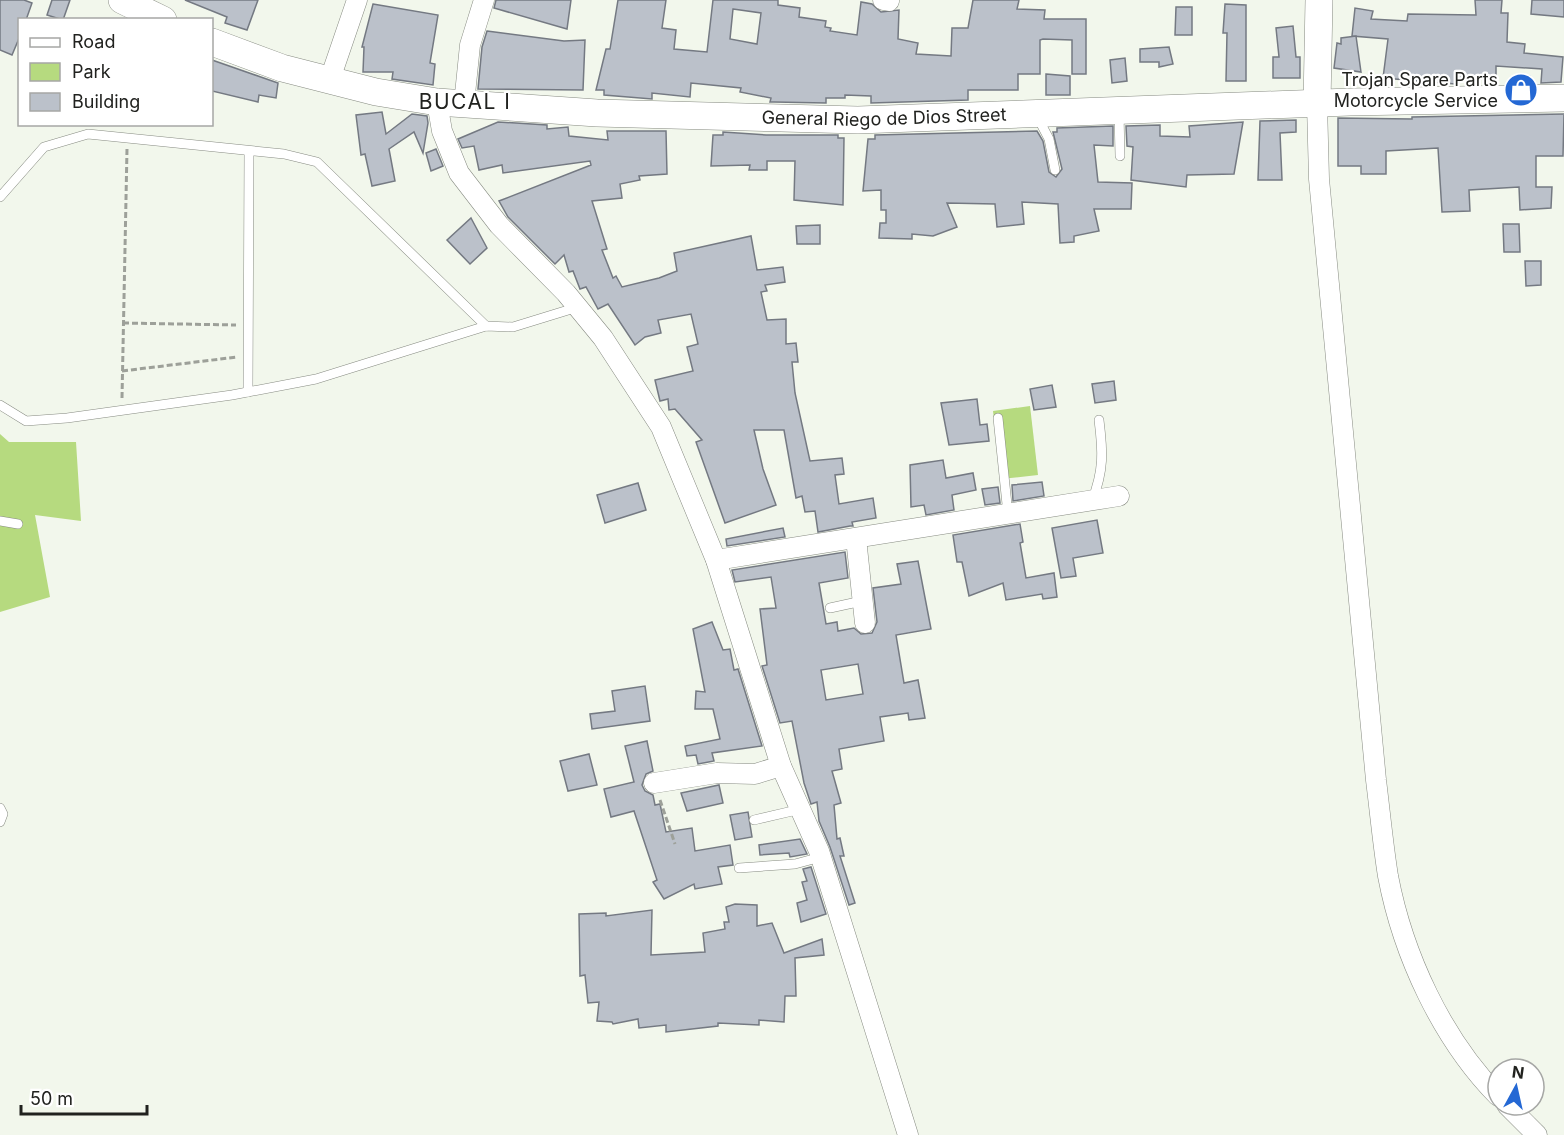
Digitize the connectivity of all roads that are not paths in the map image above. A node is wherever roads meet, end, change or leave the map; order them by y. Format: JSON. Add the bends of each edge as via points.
{"nodes":[{"id":1,"x":122,"y":0,"type":"edge"},
{"id":2,"x":357,"y":0,"type":"edge"},
{"id":3,"x":484,"y":0,"type":"edge"},
{"id":4,"x":1319,"y":0,"type":"edge"},
{"id":5,"x":159,"y":18,"type":"edge"},
{"id":6,"x":213,"y":42,"type":"edge"},
{"id":7,"x":329,"y":82,"type":"junction"},
{"id":8,"x":1564,"y":98,"type":"edge"},
{"id":9,"x":437,"y":102,"type":"junction"},
{"id":10,"x":464,"y":104,"type":"junction"},
{"id":11,"x":1317,"y":104,"type":"junction"},
{"id":12,"x":1119,"y":111,"type":"junction"},
{"id":13,"x":1036,"y":114,"type":"junction"},
{"id":14,"x":249,"y":151,"type":"junction"},
{"id":15,"x":1120,"y":156,"type":"dead end"},
{"id":16,"x":1055,"y":170,"type":"dead end"},
{"id":17,"x":0,"y":197,"type":"edge"},
{"id":18,"x":578,"y":307,"type":"junction"},
{"id":19,"x":486,"y":326,"type":"junction"},
{"id":20,"x":248,"y":393,"type":"junction"},
{"id":21,"x":0,"y":405,"type":"edge"},
{"id":22,"x":998,"y":418,"type":"dead end"},
{"id":23,"x":1099,"y":420,"type":"dead end"},
{"id":24,"x":1119,"y":496,"type":"dead end"},
{"id":25,"x":1092,"y":501,"type":"junction"},
{"id":26,"x":1008,"y":514,"type":"junction"},
{"id":27,"x":0,"y":522,"type":"edge"},
{"id":28,"x":18,"y":524,"type":"dead end"},
{"id":29,"x":856,"y":538,"type":"junction"},
{"id":30,"x":716,"y":560,"type":"junction"},
{"id":31,"x":863,"y":600,"type":"junction"},
{"id":32,"x":830,"y":608,"type":"dead end"},
{"id":33,"x":865,"y":623,"type":"dead end"},
{"id":34,"x":781,"y":766,"type":"junction"},
{"id":35,"x":654,"y":783,"type":"road end"},
{"id":36,"x":0,"y":808,"type":"edge"},
{"id":37,"x":801,"y":809,"type":"junction"},
{"id":38,"x":754,"y":820,"type":"dead end"},
{"id":39,"x":0,"y":822,"type":"edge"},
{"id":40,"x":821,"y":857,"type":"junction"},
{"id":41,"x":739,"y":868,"type":"dead end"},
{"id":42,"x":1486,"y":1082,"type":"edge"},
{"id":43,"x":1519,"y":1117,"type":"edge"},
{"id":44,"x":908,"y":1135,"type":"edge"},
{"id":45,"x":1537,"y":1135,"type":"edge"}],
"edges":[{"from":1,"to":5,"type":"street"},
{"from":2,"to":7,"type":"street"},
{"from":3,"to":10,"type":"street","via":[[470,45]]},
{"from":4,"to":11,"type":"street"},
{"from":6,"to":7,"type":"street","name":"General Riego de Dios Street"},
{"from":7,"to":9,"type":"street","name":"General Riego de Dios Street"},
{"from":8,"to":11,"type":"street","name":"General Riego de Dios Street"},
{"from":9,"to":10,"type":"street","name":"General Riego de Dios Street"},
{"from":9,"to":18,"type":"street","via":[[442,131],[459,173],[499,225]]},
{"from":10,"to":13,"type":"street","name":"General Riego de Dios Street","via":[[779,120]]},
{"from":11,"to":12,"type":"street","name":"General Riego de Dios Street"},
{"from":11,"to":42,"type":"street","via":[[1320,188],[1376,780],[1389,877],[1416,966],[1464,1055]]},
{"from":12,"to":13,"type":"street","name":"General Riego de Dios Street"},
{"from":12,"to":15,"type":"lane"},
{"from":13,"to":16,"type":"lane","via":[[1049,139]]},
{"from":14,"to":17,"type":"lane","via":[[88,134],[44,147]]},
{"from":14,"to":19,"type":"lane","via":[[317,162]]},
{"from":14,"to":20,"type":"lane"},
{"from":18,"to":19,"type":"lane","via":[[513,327]]},
{"from":18,"to":30,"type":"street","via":[[661,427]]},
{"from":19,"to":20,"type":"lane","via":[[316,379]]},
{"from":20,"to":21,"type":"lane","via":[[26,421]]},
{"from":22,"to":26,"type":"lane"},
{"from":23,"to":25,"type":"lane","via":[[1103,455],[1101,477]]},
{"from":24,"to":25,"type":"street"},
{"from":25,"to":26,"type":"street"},
{"from":26,"to":29,"type":"street"},
{"from":27,"to":28,"type":"lane"},
{"from":29,"to":30,"type":"street"},
{"from":29,"to":31,"type":"street"},
{"from":30,"to":34,"type":"street"},
{"from":31,"to":32,"type":"lane"},
{"from":31,"to":33,"type":"street"},
{"from":34,"to":35,"type":"street","via":[[755,774],[717,773]]},
{"from":34,"to":37,"type":"street"},
{"from":36,"to":39,"type":"lane"},
{"from":37,"to":38,"type":"lane"},
{"from":37,"to":40,"type":"street"},
{"from":40,"to":41,"type":"lane","via":[[795,864]]},
{"from":40,"to":44,"type":"street"},
{"from":43,"to":45,"type":"street"}]}
